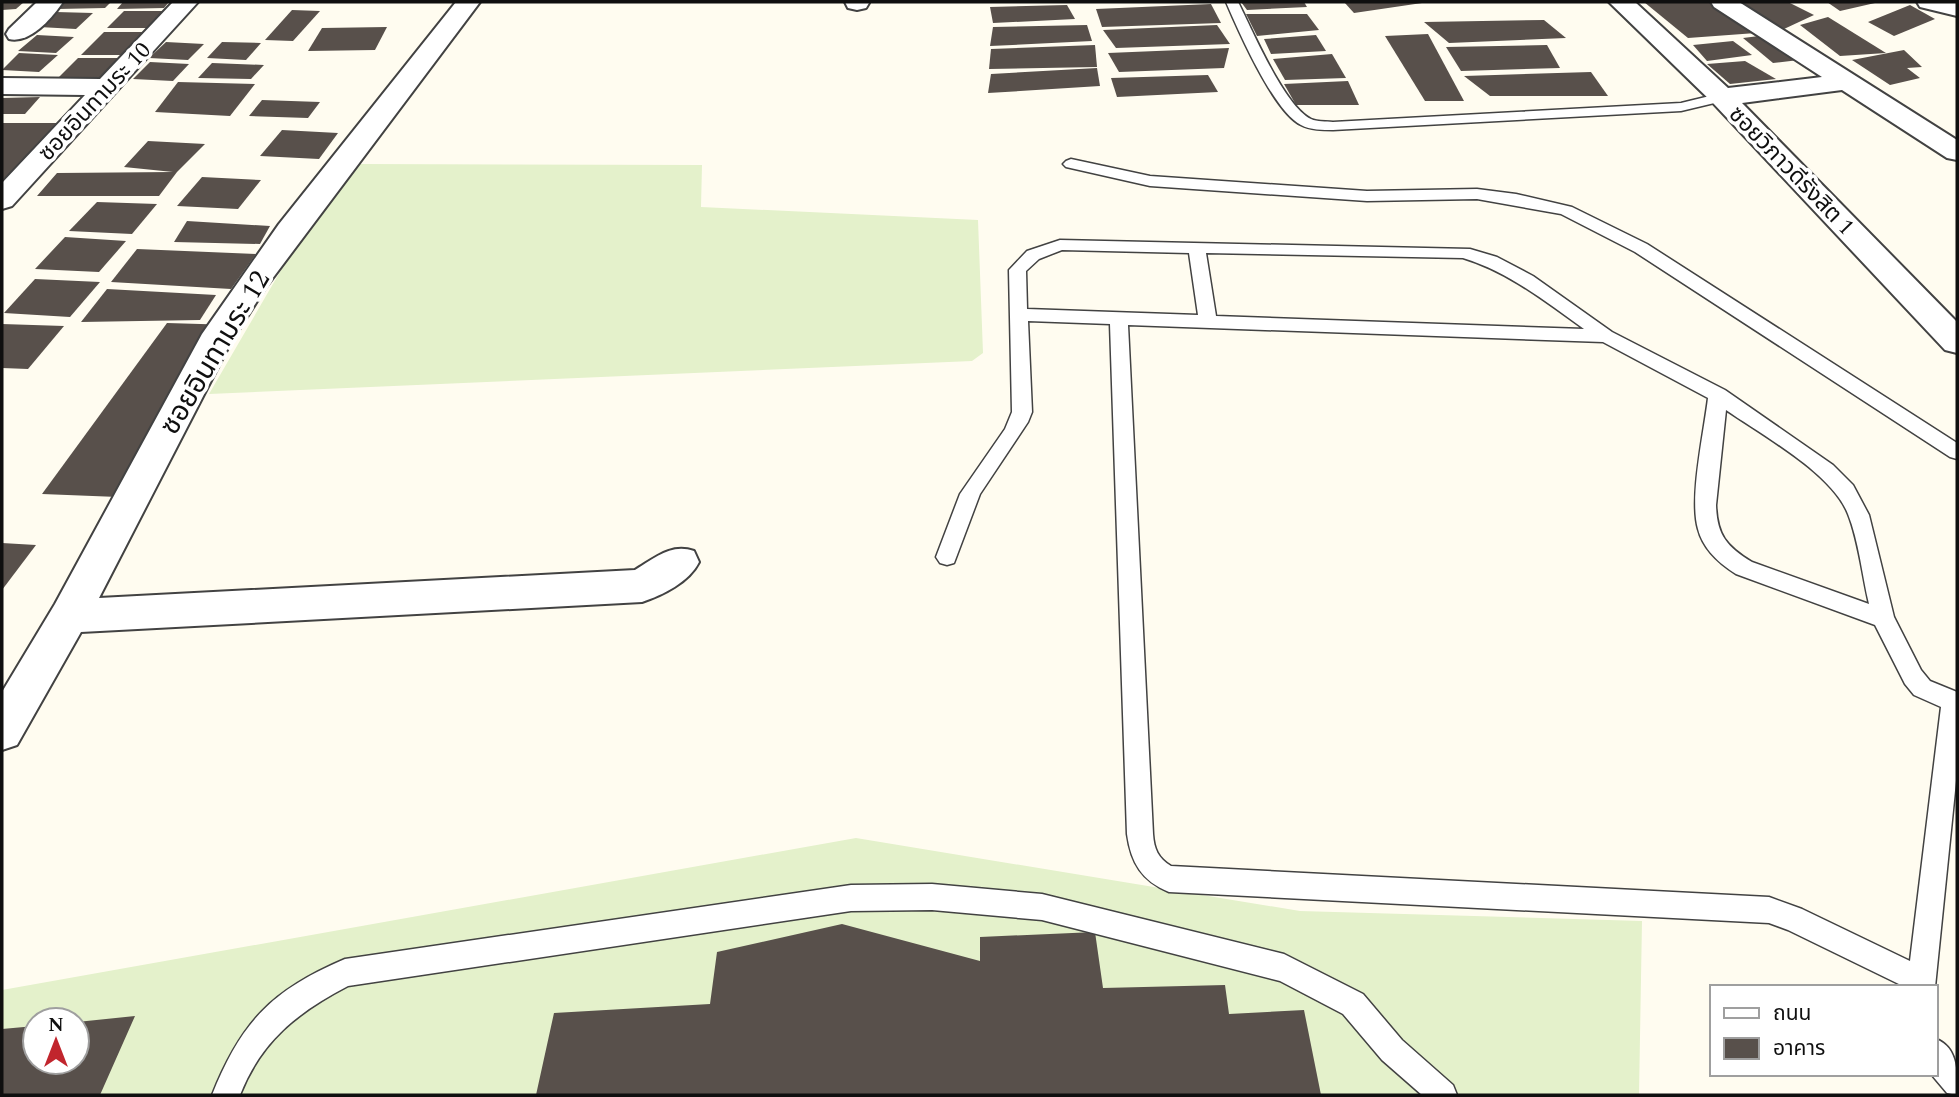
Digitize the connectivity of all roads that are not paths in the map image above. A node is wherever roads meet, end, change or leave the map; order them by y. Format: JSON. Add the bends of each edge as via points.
{"nodes":[{"id":1,"x":51,"y":2,"type":"edge"},
{"id":2,"x":186,"y":2,"type":"edge"},
{"id":3,"x":468,"y":2,"type":"edge"},
{"id":4,"x":1232,"y":2,"type":"edge"},
{"id":5,"x":1621,"y":2,"type":"edge"},
{"id":6,"x":1723,"y":2,"type":"edge"},
{"id":7,"x":1929,"y":2,"type":"edge"},
{"id":8,"x":1957,"y":9,"type":"edge"},
{"id":9,"x":18,"y":34,"type":"dead end"},
{"id":10,"x":1847,"y":82,"type":"junction"},
{"id":11,"x":2,"y":86,"type":"edge"},
{"id":12,"x":106,"y":87,"type":"junction"},
{"id":13,"x":1722,"y":97,"type":"junction"},
{"id":14,"x":1957,"y":152,"type":"edge"},
{"id":15,"x":1071,"y":164,"type":"dead end"},
{"id":16,"x":3,"y":197,"type":"edge"},
{"id":17,"x":1197,"y":249,"type":"junction"},
{"id":18,"x":1019,"y":315,"type":"junction"},
{"id":19,"x":1119,"y":318,"type":"junction"},
{"id":20,"x":1208,"y":321,"type":"junction"},
{"id":21,"x":1606,"y":336,"type":"junction"},
{"id":22,"x":1957,"y":342,"type":"edge"},
{"id":23,"x":1718,"y":396,"type":"junction"},
{"id":24,"x":1957,"y":452,"type":"edge"},
{"id":25,"x":947,"y":556,"type":"dead end"},
{"id":26,"x":680,"y":562,"type":"dead end"},
{"id":27,"x":69,"y":616,"type":"junction"},
{"id":28,"x":1883,"y":618,"type":"junction"},
{"id":29,"x":1955,"y":702,"type":"edge"},
{"id":30,"x":2,"y":730,"type":"edge"},
{"id":31,"x":1921,"y":984,"type":"edge"},
{"id":32,"x":1938,"y":1058,"type":"edge"},
{"id":33,"x":1957,"y":1083,"type":"edge"},
{"id":34,"x":226,"y":1095,"type":"edge"},
{"id":35,"x":1443,"y":1095,"type":"edge"}],
"edges":[{"from":1,"to":9,"type":"street"},
{"from":2,"to":12,"type":"street","name":"ซอยอินทามระ 10"},
{"from":3,"to":27,"type":"street","name":"ซอยอินทามระ 12","via":[[254,279],[214,342]]},
{"from":4,"to":13,"type":"lane","via":[[1279,92],[1293,114],[1307,123],[1333,126],[1681,107]]},
{"from":5,"to":13,"type":"street","name":"ซอยวิภาวดีรังสิต 1"},
{"from":6,"to":10,"type":"street"},
{"from":7,"to":8,"type":"street"},
{"from":10,"to":13,"type":"street"},
{"from":10,"to":14,"type":"street"},
{"from":11,"to":12,"type":"street"},
{"from":12,"to":16,"type":"street","name":"ซอยอินทามระ 10"},
{"from":13,"to":22,"type":"street","name":"ซอยวิภาวดีรังสิต 1"},
{"from":15,"to":24,"type":"lane","via":[[1150,181],[1367,196],[1477,194],[1566,210],[1641,248]]},
{"from":17,"to":18,"type":"lane","via":[[1060,245],[1033,255],[1017,270]]},
{"from":17,"to":20,"type":"lane"},
{"from":17,"to":21,"type":"lane","via":[[1464,253],[1527,279]]},
{"from":18,"to":19,"type":"lane"},
{"from":18,"to":25,"type":"lane","via":[[1023,394],[1018,425],[971,494]]},
{"from":19,"to":20,"type":"lane"},
{"from":19,"to":31,"type":"lane","via":[[1139,834],[1141,852],[1151,868],[1168,879],[1769,910]]},
{"from":20,"to":21,"type":"lane"},
{"from":21,"to":23,"type":"lane"},
{"from":23,"to":28,"type":"lane","via":[[1826,470],[1846,490],[1859,515]]},
{"from":23,"to":28,"type":"lane","via":[[1706,518],[1712,538],[1744,568]]},
{"from":26,"to":27,"type":"street","via":[[642,586]]},
{"from":27,"to":30,"type":"street","name":"ซอยอินทามระ 12"},
{"from":28,"to":29,"type":"lane","via":[[1922,688]]},
{"from":29,"to":31,"type":"lane"},
{"from":32,"to":33,"type":"lane"},
{"from":34,"to":35,"type":"lane","via":[[235,1069],[264,1025],[298,997],[345,973],[851,898],[932,897],[1042,907],[1284,968],[1353,1004],[1392,1050]]}]}
